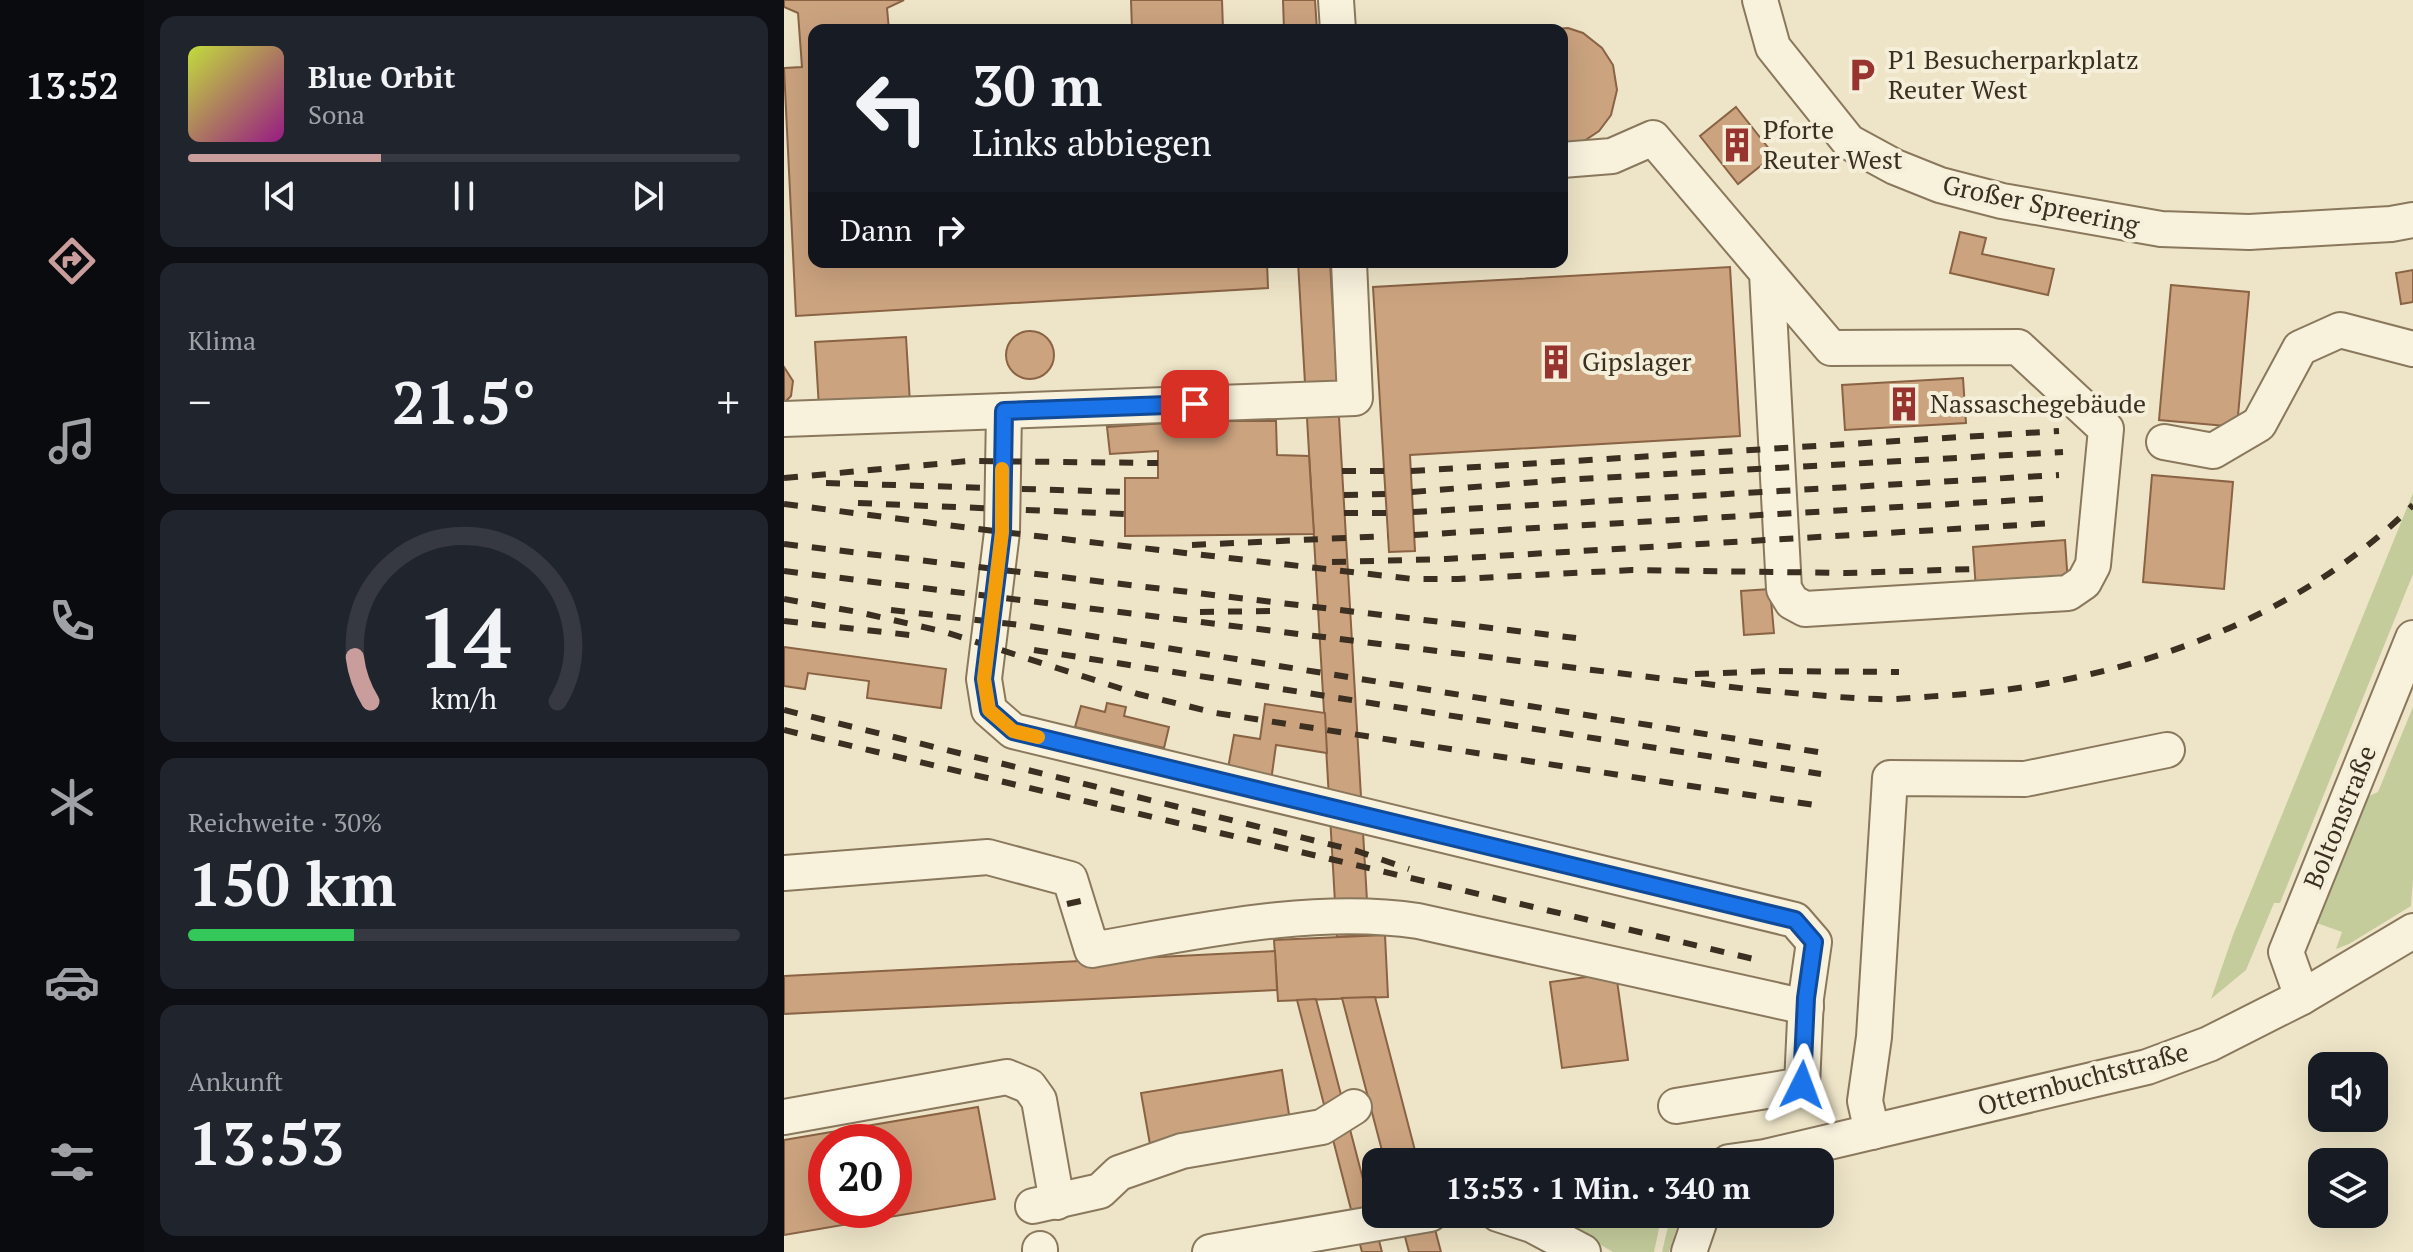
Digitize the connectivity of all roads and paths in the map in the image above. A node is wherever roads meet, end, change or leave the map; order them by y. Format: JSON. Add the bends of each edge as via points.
{"nodes":[{"id":1,"x":1336,"y":0,"type":"edge"},
{"id":2,"x":1760,"y":0,"type":"edge"},
{"id":3,"x":1338,"y":24,"type":"edge"},
{"id":4,"x":1568,"y":160,"type":"edge"},
{"id":5,"x":2413,"y":220,"type":"edge"},
{"id":6,"x":1349,"y":268,"type":"edge"},
{"id":7,"x":1767,"y":273,"type":"junction"},
{"id":8,"x":2413,"y":349,"type":"edge"},
{"id":9,"x":1004,"y":411,"type":"junction"},
{"id":10,"x":784,"y":419,"type":"edge"},
{"id":11,"x":2164,"y":442,"type":"dead end"},
{"id":12,"x":2413,"y":638,"type":"edge"},
{"id":13,"x":2167,"y":750,"type":"dead end"},
{"id":14,"x":784,"y":873,"type":"edge"},
{"id":15,"x":2413,"y":931,"type":"edge"},
{"id":16,"x":2302,"y":997,"type":"junction"},
{"id":17,"x":1806,"y":1007,"type":"junction"},
{"id":18,"x":1676,"y":1106,"type":"dead end"},
{"id":19,"x":1354,"y":1107,"type":"dead end"},
{"id":20,"x":784,"y":1117,"type":"edge"},
{"id":21,"x":1872,"y":1132,"type":"junction"},
{"id":22,"x":1806,"y":1148,"type":"edge"},
{"id":23,"x":1366,"y":1228,"type":"edge"},
{"id":24,"x":1538,"y":1228,"type":"edge"},
{"id":25,"x":1697,"y":1228,"type":"edge"},
{"id":26,"x":1283,"y":1246,"type":"edge"},
{"id":27,"x":1210,"y":1252,"type":"edge"},
{"id":28,"x":1583,"y":1252,"type":"edge"},
{"id":29,"x":1689,"y":1252,"type":"edge"}],
"edges":[{"from":1,"to":3,"type":"street"},
{"from":2,"to":5,"type":"street","name":"Großer Spreering","via":[[1773,47],[1849,142],[1943,186],[2161,229],[2249,232]]},
{"from":4,"to":7,"type":"street","via":[[1612,156],[1653,138]]},
{"from":6,"to":9,"type":"street","via":[[1355,398]]},
{"from":7,"to":7,"type":"street","via":[[1831,348],[2018,347],[2106,429],[2093,565],[2084,582],[2068,593],[1805,609],[1792,602],[1784,589]]},
{"from":8,"to":11,"type":"street","via":[[2340,330],[2300,348],[2259,424],[2213,451]]},
{"from":9,"to":10,"type":"street"},
{"from":9,"to":17,"type":"street","via":[[1002,532],[984,679],[989,710],[1013,731],[1795,920],[1814,942]]},
{"from":12,"to":16,"type":"street","name":"Boltonstraße","via":[[2286,952]]},
{"from":13,"to":21,"type":"street","via":[[2025,779],[1890,778],[1874,1037],[1865,1101]]},
{"from":14,"to":17,"type":"street","via":[[988,857],[1070,879],[1092,950],[1219,928],[1382,916]]},
{"from":15,"to":16,"type":"street","name":"Otternbuchtstraße"},
{"from":16,"to":21,"type":"street","name":"Otternbuchtstraße","via":[[2209,1044],[2147,1067]]},
{"from":17,"to":18,"type":"street","via":[[1802,1085]]},
{"from":19,"to":20,"type":"street","via":[[1322,1127],[1182,1151],[1119,1173],[1100,1191],[1045,1204],[1039,1100],[1029,1086],[1007,1077]]},
{"from":21,"to":22,"type":"street","name":"Otternbuchtstraße"},
{"from":23,"to":26,"type":"street"},
{"from":24,"to":28,"type":"street"},
{"from":25,"to":29,"type":"street"},
{"from":26,"to":27,"type":"street"}]}
